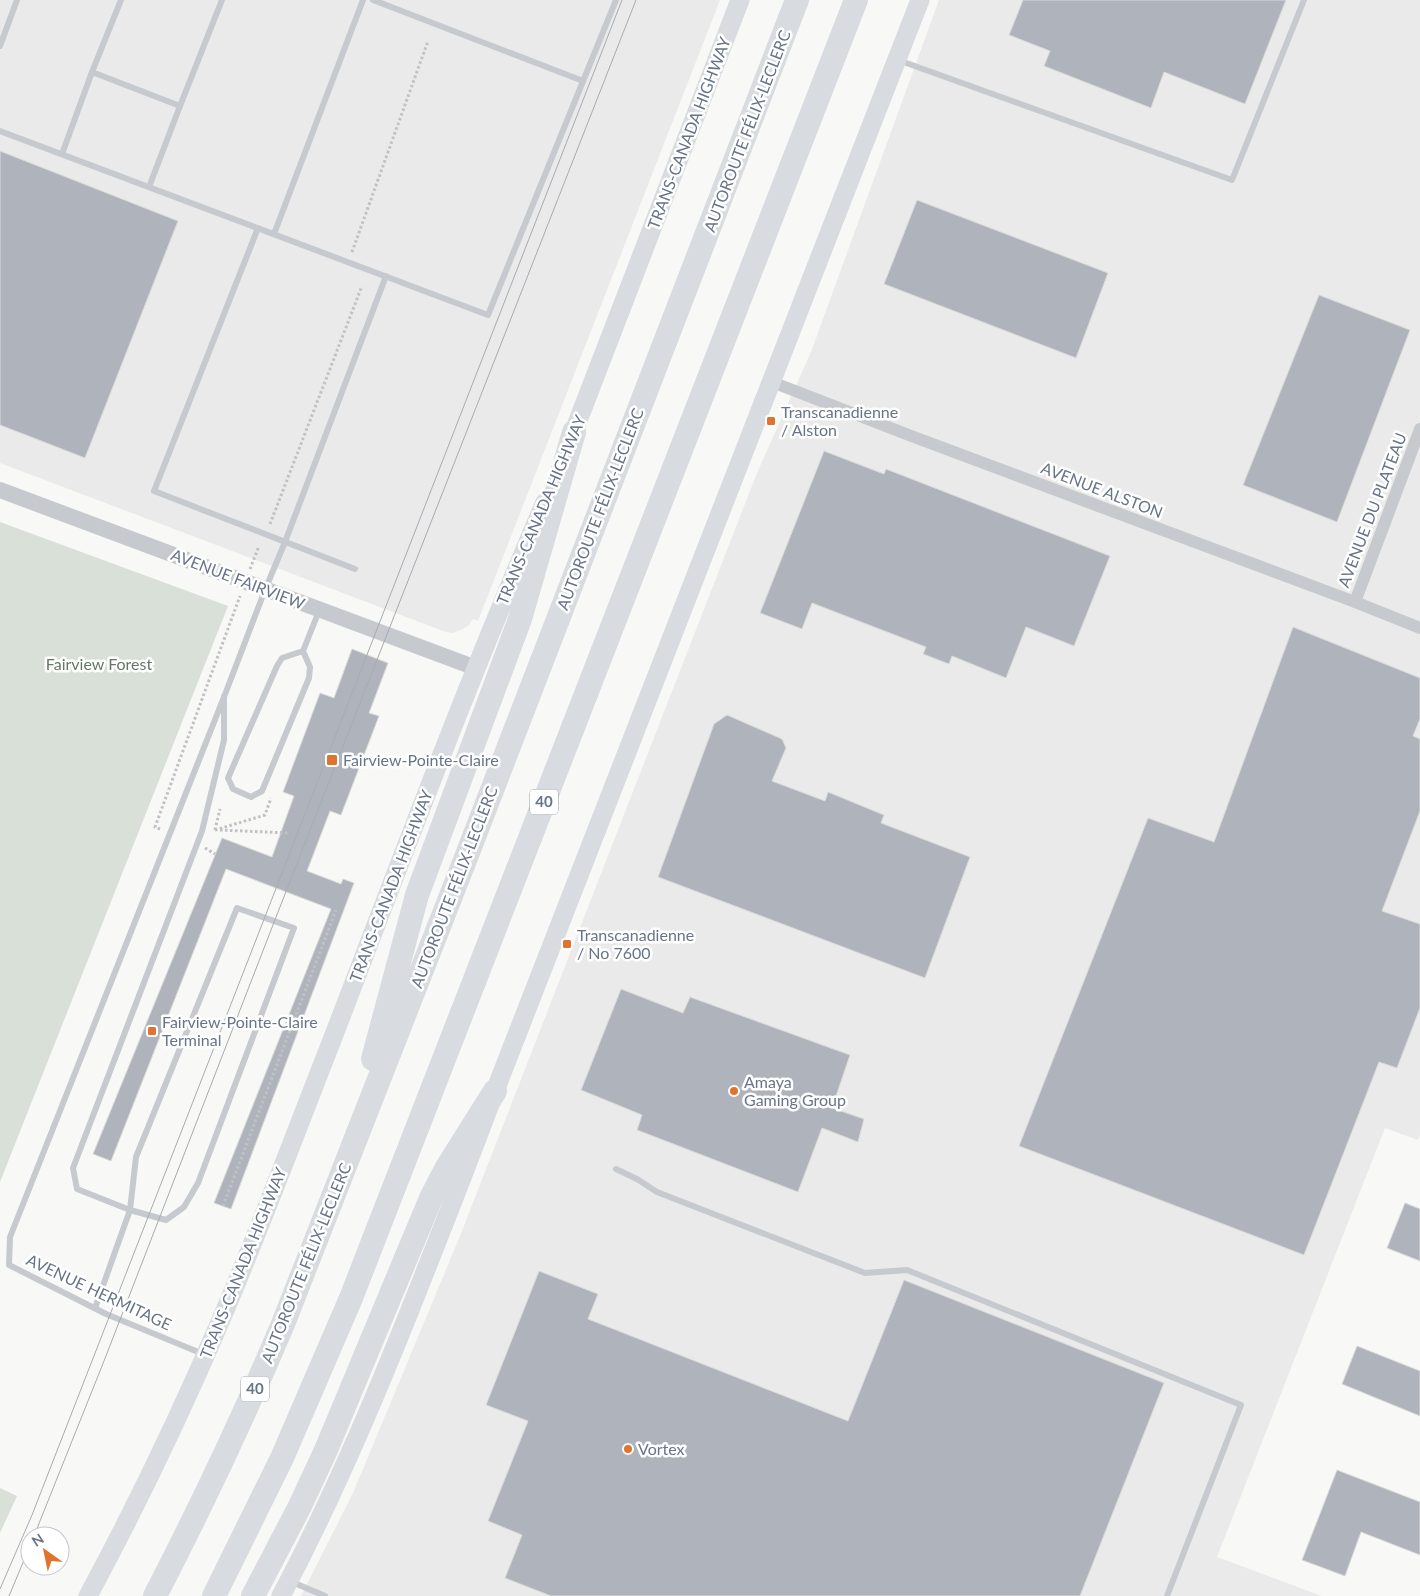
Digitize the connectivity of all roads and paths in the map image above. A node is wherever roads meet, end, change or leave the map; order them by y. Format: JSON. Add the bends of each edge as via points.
{"nodes":[{"id":1,"x":17,"y":0,"type":"edge"},
{"id":2,"x":121,"y":0,"type":"edge"},
{"id":3,"x":222,"y":0,"type":"edge"},
{"id":4,"x":363,"y":0,"type":"edge"},
{"id":5,"x":374,"y":0,"type":"edge"},
{"id":6,"x":616,"y":0,"type":"edge"},
{"id":7,"x":798,"y":0,"type":"edge"},
{"id":8,"x":856,"y":0,"type":"edge"},
{"id":9,"x":920,"y":0,"type":"edge"},
{"id":10,"x":1304,"y":0,"type":"edge"},
{"id":11,"x":737,"y":2,"type":"edge"},
{"id":12,"x":428,"y":41,"type":"dead end"},
{"id":13,"x":0,"y":46,"type":"edge"},
{"id":14,"x":897,"y":59,"type":"junction"},
{"id":15,"x":92,"y":72,"type":"junction"},
{"id":16,"x":583,"y":81,"type":"junction"},
{"id":17,"x":180,"y":106,"type":"junction"},
{"id":18,"x":0,"y":131,"type":"edge"},
{"id":19,"x":62,"y":154,"type":"junction"},
{"id":20,"x":149,"y":187,"type":"junction"},
{"id":21,"x":258,"y":228,"type":"junction"},
{"id":22,"x":274,"y":234,"type":"junction"},
{"id":23,"x":352,"y":253,"type":"dead end"},
{"id":24,"x":386,"y":276,"type":"junction"},
{"id":25,"x":362,"y":286,"type":"dead end"},
{"id":26,"x":772,"y":382,"type":"junction"},
{"id":27,"x":1420,"y":429,"type":"edge"},
{"id":28,"x":574,"y":432,"type":"junction"},
{"id":29,"x":0,"y":490,"type":"edge"},
{"id":30,"x":270,"y":525,"type":"dead end"},
{"id":31,"x":285,"y":542,"type":"junction"},
{"id":32,"x":259,"y":546,"type":"dead end"},
{"id":33,"x":253,"y":562,"type":"dead end"},
{"id":34,"x":355,"y":569,"type":"dead end"},
{"id":35,"x":265,"y":590,"type":"junction"},
{"id":36,"x":1355,"y":602,"type":"junction"},
{"id":37,"x":236,"y":606,"type":"dead end"},
{"id":38,"x":320,"y":610,"type":"junction"},
{"id":39,"x":1420,"y":628,"type":"edge"},
{"id":40,"x":303,"y":651,"type":"junction"},
{"id":41,"x":476,"y":668,"type":"junction"},
{"id":42,"x":224,"y":697,"type":"junction"},
{"id":43,"x":265,"y":814,"type":"dead end"},
{"id":44,"x":156,"y":827,"type":"dead end"},
{"id":45,"x":289,"y":833,"type":"dead end"},
{"id":46,"x":206,"y":848,"type":"dead end"},
{"id":47,"x":215,"y":854,"type":"dead end"},
{"id":48,"x":336,"y":910,"type":"dead end"},
{"id":49,"x":495,"y":1091,"type":"junction"},
{"id":50,"x":616,"y":1169,"type":"dead end"},
{"id":51,"x":342,"y":1176,"type":"junction"},
{"id":52,"x":223,"y":1206,"type":"dead end"},
{"id":53,"x":130,"y":1210,"type":"junction"},
{"id":54,"x":95,"y":1308,"type":"junction"},
{"id":55,"x":206,"y":1355,"type":"junction"},
{"id":56,"x":285,"y":1588,"type":"edge"},
{"id":57,"x":88,"y":1596,"type":"edge"},
{"id":58,"x":155,"y":1596,"type":"edge"},
{"id":59,"x":214,"y":1596,"type":"edge"},
{"id":60,"x":253,"y":1596,"type":"edge"},
{"id":61,"x":325,"y":1596,"type":"edge"},
{"id":62,"x":1167,"y":1596,"type":"edge"}],
"edges":[{"from":1,"to":13,"type":"lane"},
{"from":2,"to":15,"type":"lane"},
{"from":3,"to":17,"type":"lane"},
{"from":4,"to":22,"type":"lane"},
{"from":5,"to":16,"type":"lane"},
{"from":6,"to":16,"type":"lane"},
{"from":7,"to":51,"type":"highway","name":"AUTOROUTE FÉLIX-LECLERC","number":"40"},
{"from":8,"to":59,"type":"highway","number":"40","via":[[351,1298],[282,1458]]},
{"from":9,"to":14,"type":"main road"},
{"from":10,"to":14,"type":"lane","via":[[1232,180]]},
{"from":11,"to":28,"type":"main road","name":"TRANS-CANADA HIGHWAY"},
{"from":12,"to":23,"type":"path"},
{"from":14,"to":26,"type":"main road"},
{"from":15,"to":17,"type":"lane"},
{"from":15,"to":19,"type":"lane"},
{"from":16,"to":24,"type":"lane","via":[[488,314]]},
{"from":17,"to":20,"type":"lane"},
{"from":18,"to":19,"type":"lane"},
{"from":19,"to":20,"type":"lane"},
{"from":20,"to":21,"type":"lane"},
{"from":21,"to":22,"type":"lane"},
{"from":21,"to":31,"type":"lane","via":[[154,491]]},
{"from":22,"to":24,"type":"lane"},
{"from":24,"to":31,"type":"lane"},
{"from":25,"to":30,"type":"path"},
{"from":26,"to":36,"type":"street","name":"AVENUE ALSTON"},
{"from":26,"to":49,"type":"main road"},
{"from":27,"to":36,"type":"street","name":"AVENUE DU PLATEAU"},
{"from":28,"to":41,"type":"main road","name":"TRANS-CANADA HIGHWAY"},
{"from":28,"to":51,"type":"highway","via":[[520,619],[418,895]]},
{"from":29,"to":35,"type":"street","name":"AVENUE FAIRVIEW"},
{"from":31,"to":34,"type":"lane"},
{"from":31,"to":35,"type":"lane"},
{"from":32,"to":33,"type":"path"},
{"from":35,"to":38,"type":"street","name":"AVENUE FAIRVIEW"},
{"from":35,"to":42,"type":"lane"},
{"from":36,"to":39,"type":"street","name":"AVENUE ALSTON"},
{"from":37,"to":44,"type":"path"},
{"from":38,"to":40,"type":"lane"},
{"from":38,"to":41,"type":"street","name":"AVENUE FAIRVIEW"},
{"from":40,"to":40,"type":"lane","via":[[282,658],[277,666],[228,778],[233,789],[251,797],[262,791],[309,678],[310,667]]},
{"from":41,"to":55,"type":"main road","name":"TRANS-CANADA HIGHWAY"},
{"from":42,"to":53,"type":"lane","via":[[224,740],[202,832],[73,1168],[77,1190]]},
{"from":42,"to":54,"type":"lane","name":"AVENUE HERMITAGE","via":[[10,1237],[9,1266]]},
{"from":43,"to":45,"type":"path","via":[[215,830]]},
{"from":46,"to":47,"type":"path"},
{"from":48,"to":52,"type":"path"},
{"from":49,"to":56,"type":"main road","via":[[388,1365]]},
{"from":49,"to":60,"type":"highway","via":[[446,1169],[432,1198],[326,1450]]},
{"from":50,"to":62,"type":"lane","via":[[657,1192],[865,1273],[907,1270],[1241,1405]]},
{"from":51,"to":58,"type":"highway","name":"AUTOROUTE FÉLIX-LECLERC","number":"40","via":[[262,1373]]},
{"from":53,"to":53,"type":"lane","via":[[166,1220],[184,1207],[198,1183],[294,928],[237,908],[136,1157]]},
{"from":53,"to":54,"type":"lane"},
{"from":54,"to":55,"type":"lane","name":"AVENUE HERMITAGE"},
{"from":55,"to":57,"type":"main road","name":"TRANS-CANADA HIGHWAY"},
{"from":56,"to":61,"type":"lane"}]}
